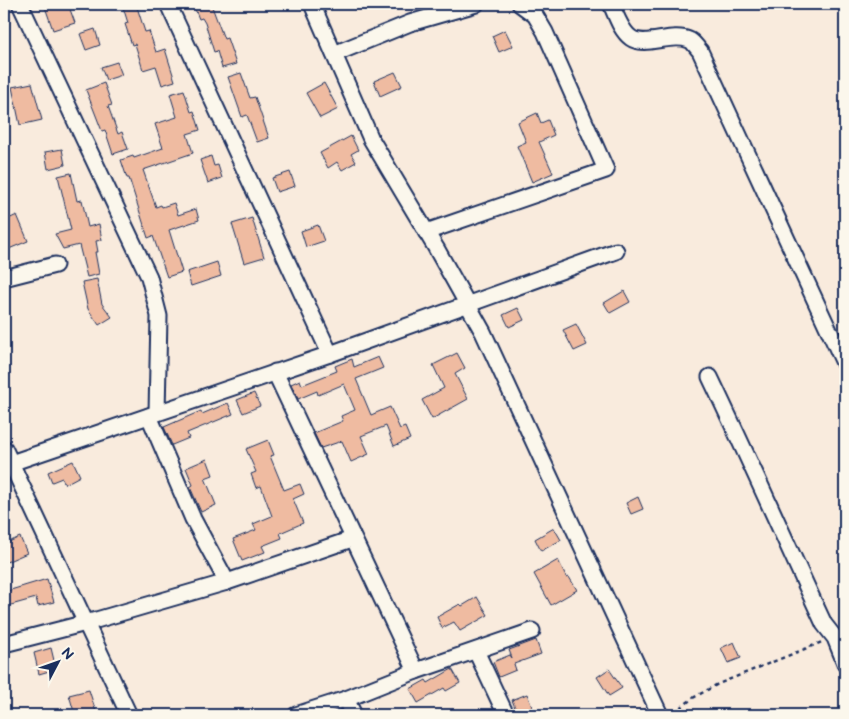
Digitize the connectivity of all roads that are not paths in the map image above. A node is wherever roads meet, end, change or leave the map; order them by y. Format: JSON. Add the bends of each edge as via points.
{"nodes":[{"id":1,"x":20,"y":4,"type":"edge"},
{"id":2,"x":168,"y":4,"type":"edge"},
{"id":3,"x":312,"y":4,"type":"edge"},
{"id":4,"x":476,"y":4,"type":"edge"},
{"id":5,"x":520,"y":4,"type":"edge"},
{"id":6,"x":612,"y":4,"type":"edge"},
{"id":7,"x":334,"y":54,"type":"junction"},
{"id":8,"x":426,"y":232,"type":"junction"},
{"id":9,"x":616,"y":251,"type":"dead end"},
{"id":10,"x":55,"y":265,"type":"dead end"},
{"id":11,"x":4,"y":278,"type":"edge"},
{"id":12,"x":468,"y":304,"type":"junction"},
{"id":13,"x":330,"y":354,"type":"junction"},
{"id":14,"x":845,"y":365,"type":"edge"},
{"id":15,"x":275,"y":372,"type":"junction"},
{"id":16,"x":710,"y":378,"type":"dead end"},
{"id":17,"x":153,"y":414,"type":"junction"},
{"id":18,"x":4,"y":448,"type":"edge"},
{"id":19,"x":11,"y":463,"type":"junction"},
{"id":20,"x":352,"y":539,"type":"junction"},
{"id":21,"x":227,"y":582,"type":"junction"},
{"id":22,"x":86,"y":623,"type":"junction"},
{"id":23,"x":532,"y":631,"type":"dead end"},
{"id":24,"x":4,"y":644,"type":"edge"},
{"id":25,"x":476,"y":651,"type":"junction"},
{"id":26,"x":845,"y":664,"type":"edge"},
{"id":27,"x":416,"y":671,"type":"junction"},
{"id":28,"x":346,"y":699,"type":"junction"},
{"id":29,"x":130,"y":715,"type":"edge"},
{"id":30,"x":296,"y":715,"type":"edge"},
{"id":31,"x":354,"y":715,"type":"edge"},
{"id":32,"x":506,"y":715,"type":"edge"},
{"id":33,"x":660,"y":715,"type":"edge"}],
"edges":[{"from":1,"to":17,"type":"street","via":[[149,277],[158,316]]},
{"from":2,"to":13,"type":"street"},
{"from":3,"to":7,"type":"street"},
{"from":4,"to":7,"type":"street","via":[[410,23]]},
{"from":5,"to":8,"type":"street","via":[[535,15],[545,32],[606,170]]},
{"from":6,"to":14,"type":"street","via":[[624,31],[632,39],[644,41],[678,37],[690,40],[700,51]]},
{"from":7,"to":8,"type":"street","via":[[371,139]]},
{"from":8,"to":12,"type":"street"},
{"from":9,"to":12,"type":"street"},
{"from":10,"to":11,"type":"street"},
{"from":12,"to":13,"type":"street"},
{"from":12,"to":33,"type":"street"},
{"from":13,"to":15,"type":"street"},
{"from":15,"to":17,"type":"street"},
{"from":15,"to":20,"type":"street"},
{"from":16,"to":26,"type":"street"},
{"from":17,"to":19,"type":"street"},
{"from":17,"to":21,"type":"street","via":[[193,518]]},
{"from":18,"to":19,"type":"street"},
{"from":19,"to":22,"type":"street"},
{"from":20,"to":21,"type":"street"},
{"from":20,"to":27,"type":"street"},
{"from":21,"to":22,"type":"street"},
{"from":22,"to":24,"type":"street"},
{"from":22,"to":29,"type":"street"},
{"from":23,"to":25,"type":"street"},
{"from":25,"to":27,"type":"street"},
{"from":25,"to":32,"type":"street"},
{"from":27,"to":28,"type":"street"},
{"from":28,"to":30,"type":"street"},
{"from":28,"to":31,"type":"street"}]}
